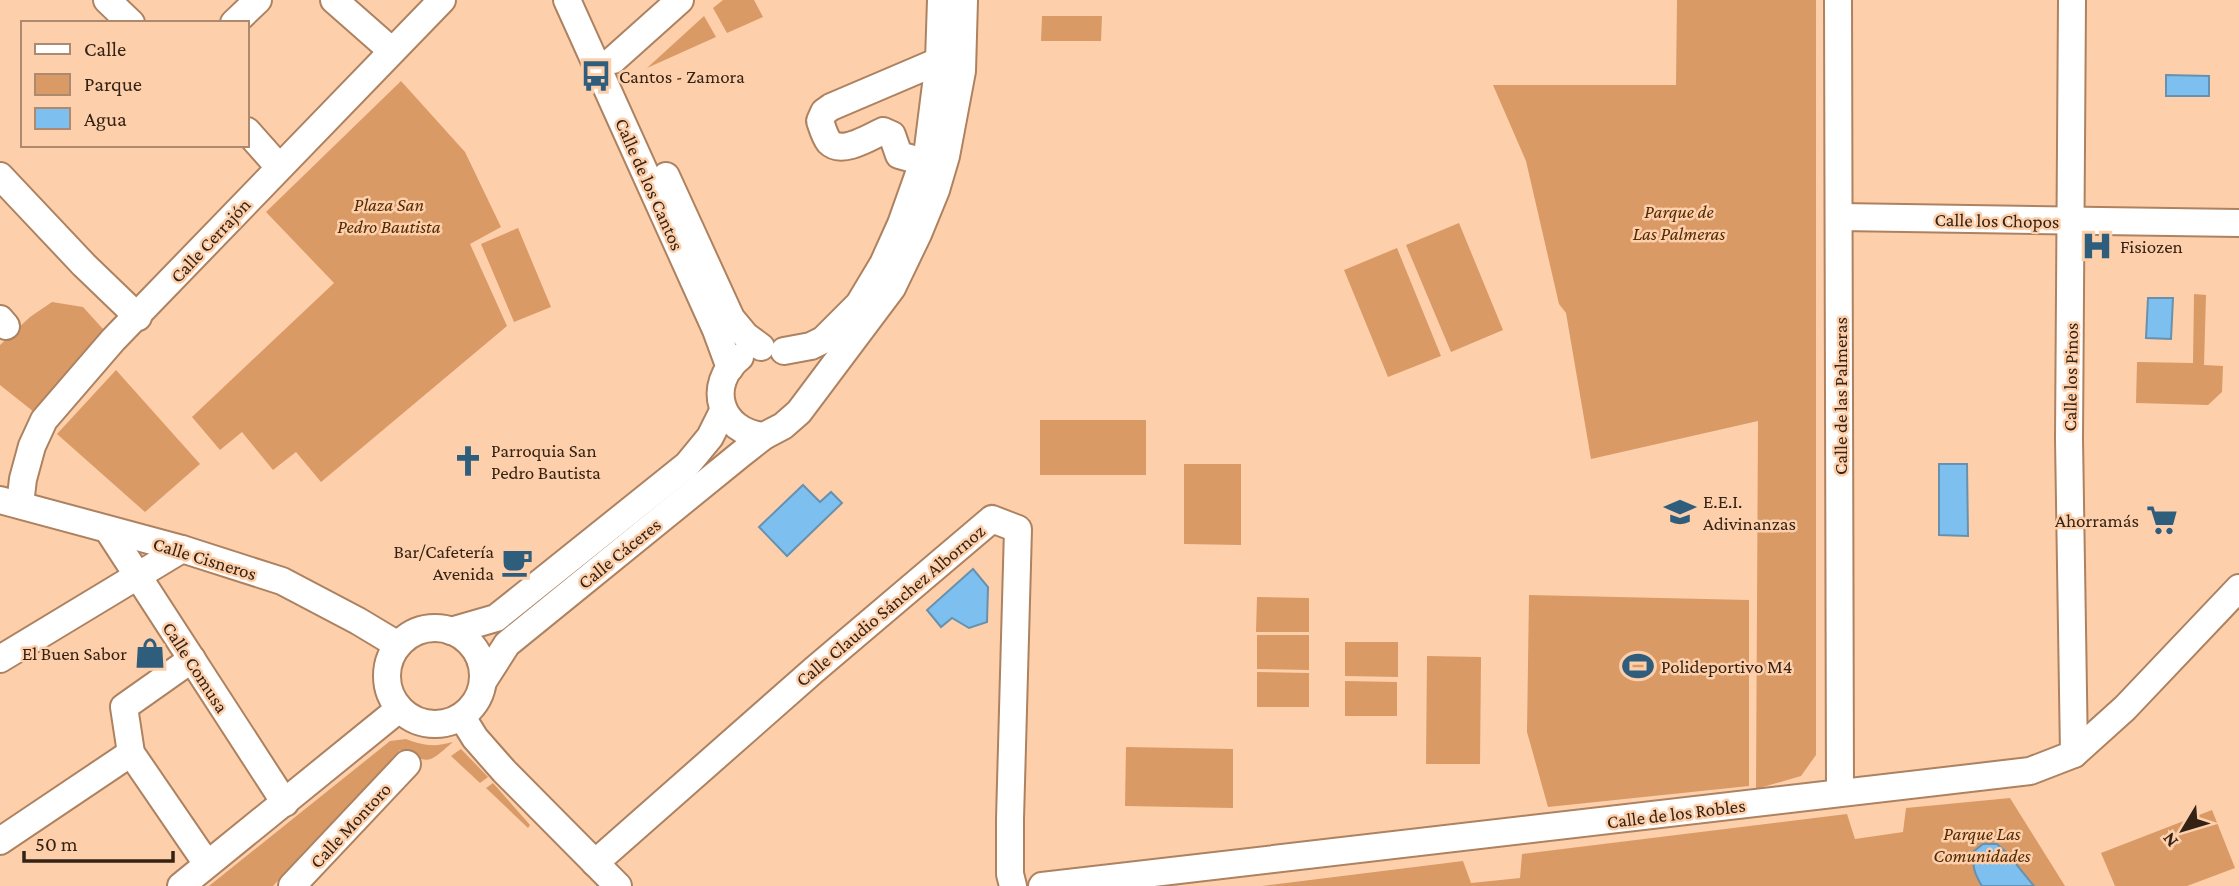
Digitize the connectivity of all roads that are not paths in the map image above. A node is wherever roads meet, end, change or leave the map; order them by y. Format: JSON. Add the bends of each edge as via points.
{"nodes":[{"id":1,"x":107,"y":0,"type":"edge"},
{"id":2,"x":258,"y":0,"type":"edge"},
{"id":3,"x":334,"y":0,"type":"edge"},
{"id":4,"x":442,"y":0,"type":"edge"},
{"id":5,"x":567,"y":0,"type":"edge"},
{"id":6,"x":586,"y":0,"type":"edge"},
{"id":7,"x":680,"y":0,"type":"edge"},
{"id":8,"x":941,"y":0,"type":"edge"},
{"id":9,"x":964,"y":0,"type":"edge"},
{"id":10,"x":1838,"y":0,"type":"edge"},
{"id":11,"x":2072,"y":0,"type":"edge"},
{"id":12,"x":129,"y":21,"type":"edge"},
{"id":13,"x":236,"y":21,"type":"edge"},
{"id":14,"x":392,"y":51,"type":"junction"},
{"id":15,"x":613,"y":60,"type":"junction"},
{"id":16,"x":939,"y":61,"type":"junction"},
{"id":17,"x":248,"y":132,"type":"edge"},
{"id":18,"x":911,"y":158,"type":"junction"},
{"id":19,"x":279,"y":167,"type":"junction"},
{"id":20,"x":0,"y":176,"type":"edge"},
{"id":21,"x":1840,"y":217,"type":"junction"},
{"id":22,"x":2072,"y":221,"type":"junction"},
{"id":23,"x":2239,"y":223,"type":"edge"},
{"id":24,"x":138,"y":317,"type":"junction"},
{"id":25,"x":773,"y":349,"type":"junction"},
{"id":26,"x":730,"y":368,"type":"junction"},
{"id":27,"x":808,"y":396,"type":"junction"},
{"id":28,"x":723,"y":411,"type":"junction"},
{"id":29,"x":764,"y":436,"type":"junction"},
{"id":30,"x":10,"y":502,"type":"edge"},
{"id":31,"x":108,"y":530,"type":"junction"},
{"id":32,"x":182,"y":549,"type":"junction"},
{"id":33,"x":138,"y":576,"type":"junction"},
{"id":34,"x":2239,"y":587,"type":"edge"},
{"id":35,"x":451,"y":631,"type":"junction"},
{"id":36,"x":398,"y":645,"type":"junction"},
{"id":37,"x":0,"y":659,"type":"edge"},
{"id":38,"x":191,"y":659,"type":"junction"},
{"id":39,"x":484,"y":680,"type":"junction"},
{"id":40,"x":399,"y":709,"type":"junction"},
{"id":41,"x":462,"y":717,"type":"junction"},
{"id":42,"x":131,"y":753,"type":"junction"},
{"id":43,"x":2074,"y":754,"type":"junction"},
{"id":44,"x":407,"y":764,"type":"dead end"},
{"id":45,"x":1840,"y":792,"type":"junction"},
{"id":46,"x":285,"y":803,"type":"junction"},
{"id":47,"x":0,"y":841,"type":"edge"},
{"id":48,"x":595,"y":863,"type":"junction"},
{"id":49,"x":206,"y":864,"type":"junction"},
{"id":50,"x":181,"y":886,"type":"edge"},
{"id":51,"x":292,"y":886,"type":"edge"},
{"id":52,"x":618,"y":886,"type":"edge"},
{"id":53,"x":1013,"y":886,"type":"edge"},
{"id":54,"x":1042,"y":886,"type":"edge"}],
"edges":[{"from":1,"to":12,"type":"street"},
{"from":2,"to":13,"type":"street"},
{"from":3,"to":14,"type":"street"},
{"from":4,"to":14,"type":"street","name":"Calle Cerrajón"},
{"from":5,"to":26,"type":"street","name":"Calle de los Cantos"},
{"from":6,"to":15,"type":"street","name":"Calle de los Cantos"},
{"from":7,"to":15,"type":"street"},
{"from":8,"to":16,"type":"street"},
{"from":9,"to":27,"type":"street","via":[[962,71],[946,156],[919,234],[892,288]]},
{"from":10,"to":21,"type":"street","name":"Calle de las Palmeras"},
{"from":11,"to":22,"type":"street","name":"Calle los Pinos"},
{"from":14,"to":19,"type":"street","name":"Calle Cerrajón"},
{"from":15,"to":25,"type":"street","name":"Calle de los Cantos","via":[[731,318],[746,336]]},
{"from":16,"to":18,"type":"street","via":[[928,148]]},
{"from":16,"to":18,"type":"street","via":[[831,107],[820,121],[828,141],[836,146],[851,146],[883,131]]},
{"from":17,"to":19,"type":"street"},
{"from":18,"to":25,"type":"street","via":[[901,224],[859,304],[823,340],[811,346]]},
{"from":19,"to":24,"type":"street","name":"Calle Cerrajón"},
{"from":20,"to":24,"type":"street"},
{"from":21,"to":22,"type":"street","name":"Calle los Chopos"},
{"from":21,"to":45,"type":"street","name":"Calle de las Palmeras"},
{"from":22,"to":23,"type":"street","name":"Calle los Chopos"},
{"from":22,"to":43,"type":"street","name":"Calle los Pinos","via":[[2069,439]]},
{"from":24,"to":30,"type":"street","name":"Calle Cerrajón","via":[[44,420]]},
{"from":25,"to":26,"type":"street","via":[[737,359]]},
{"from":25,"to":27,"type":"street","via":[[796,357],[807,372]]},
{"from":26,"to":28,"type":"street","via":[[723,382]]},
{"from":27,"to":29,"type":"street","via":[[799,412]]},
{"from":28,"to":29,"type":"street","via":[[749,434]]},
{"from":28,"to":35,"type":"street","name":"Calle Cáceres","via":[[688,465],[496,618]]},
{"from":29,"to":39,"type":"street","name":"Calle Cáceres","via":[[507,644]]},
{"from":30,"to":31,"type":"street","name":"Calle Cisneros"},
{"from":31,"to":32,"type":"street","name":"Calle Cisneros"},
{"from":31,"to":33,"type":"street","name":"Calle Comusa"},
{"from":32,"to":33,"type":"street"},
{"from":32,"to":36,"type":"street","name":"Calle Cisneros","via":[[282,581]]},
{"from":33,"to":37,"type":"street"},
{"from":33,"to":38,"type":"street","name":"Calle Comusa"},
{"from":34,"to":43,"type":"street","name":"Calle de los Robles","via":[[2125,708]]},
{"from":35,"to":36,"type":"street","via":[[422,629]]},
{"from":35,"to":39,"type":"street","via":[[475,650]]},
{"from":36,"to":40,"type":"street","via":[[387,670],[387,684]]},
{"from":38,"to":42,"type":"street","via":[[124,707]]},
{"from":38,"to":46,"type":"street","name":"Calle Comusa"},
{"from":39,"to":41,"type":"street","via":[[473,707]]},
{"from":40,"to":41,"type":"street","via":[[410,718],[436,725]]},
{"from":40,"to":46,"type":"street"},
{"from":41,"to":48,"type":"street","via":[[504,771]]},
{"from":42,"to":47,"type":"street"},
{"from":42,"to":49,"type":"street"},
{"from":43,"to":45,"type":"street","name":"Calle de los Robles","via":[[2030,771]]},
{"from":44,"to":51,"type":"street","name":"Calle Montoro"},
{"from":45,"to":54,"type":"street","name":"Calle de los Robles"},
{"from":46,"to":49,"type":"street"},
{"from":48,"to":52,"type":"street"},
{"from":48,"to":53,"type":"street","name":"Calle Claudio Sánchez Albornoz","via":[[992,519],[1018,529],[1010,818]]},
{"from":49,"to":50,"type":"street"}]}
